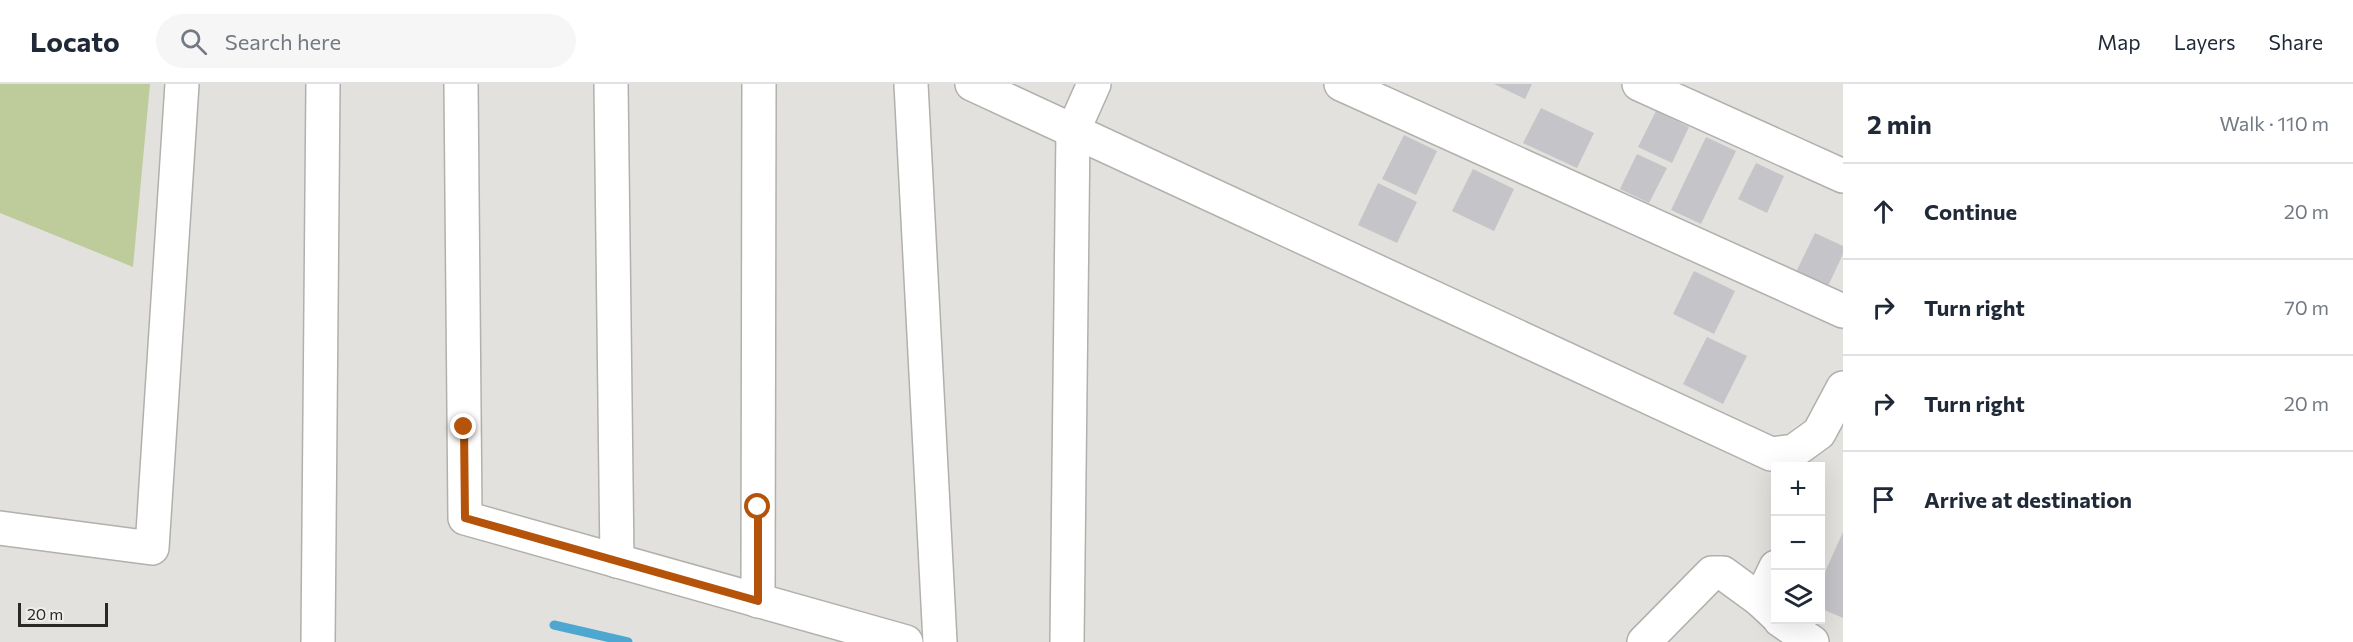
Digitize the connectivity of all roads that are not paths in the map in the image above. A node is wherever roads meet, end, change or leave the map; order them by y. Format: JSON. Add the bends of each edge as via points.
{"nodes":[{"id":1,"x":182,"y":84,"type":"edge"},
{"id":2,"x":323,"y":84,"type":"edge"},
{"id":3,"x":462,"y":84,"type":"edge"},
{"id":4,"x":611,"y":84,"type":"edge"},
{"id":5,"x":759,"y":84,"type":"edge"},
{"id":6,"x":911,"y":84,"type":"edge"},
{"id":7,"x":972,"y":84,"type":"edge"},
{"id":8,"x":1094,"y":84,"type":"edge"},
{"id":9,"x":1341,"y":84,"type":"edge"},
{"id":10,"x":1640,"y":84,"type":"edge"},
{"id":11,"x":1073,"y":131,"type":"junction"},
{"id":12,"x":1843,"y":176,"type":"edge"},
{"id":13,"x":1843,"y":311,"type":"edge"},
{"id":14,"x":1843,"y":388,"type":"edge"},
{"id":15,"x":1794,"y":459,"type":"edge"},
{"id":16,"x":0,"y":528,"type":"edge"},
{"id":17,"x":617,"y":561,"type":"junction"},
{"id":18,"x":758,"y":601,"type":"junction"},
{"id":19,"x":1771,"y":611,"type":"edge"},
{"id":20,"x":1788,"y":624,"type":"edge"},
{"id":21,"x":318,"y":642,"type":"edge"},
{"id":22,"x":906,"y":642,"type":"edge"},
{"id":23,"x":940,"y":642,"type":"edge"},
{"id":24,"x":1067,"y":642,"type":"edge"},
{"id":25,"x":1644,"y":642,"type":"edge"},
{"id":26,"x":1812,"y":642,"type":"edge"}],
"edges":[{"from":1,"to":16,"type":"street","via":[[152,548]]},
{"from":2,"to":21,"type":"street"},
{"from":3,"to":17,"type":"street","via":[[465,518]]},
{"from":4,"to":17,"type":"street"},
{"from":5,"to":18,"type":"street"},
{"from":6,"to":23,"type":"street"},
{"from":7,"to":11,"type":"street"},
{"from":8,"to":11,"type":"street"},
{"from":9,"to":13,"type":"street"},
{"from":10,"to":12,"type":"street"},
{"from":11,"to":15,"type":"street","via":[[1771,454]]},
{"from":11,"to":24,"type":"street"},
{"from":14,"to":15,"type":"street","via":[[1819,433]]},
{"from":17,"to":18,"type":"street"},
{"from":18,"to":22,"type":"street"},
{"from":19,"to":25,"type":"street","via":[[1723,573],[1712,573]]},
{"from":20,"to":26,"type":"street"}]}
